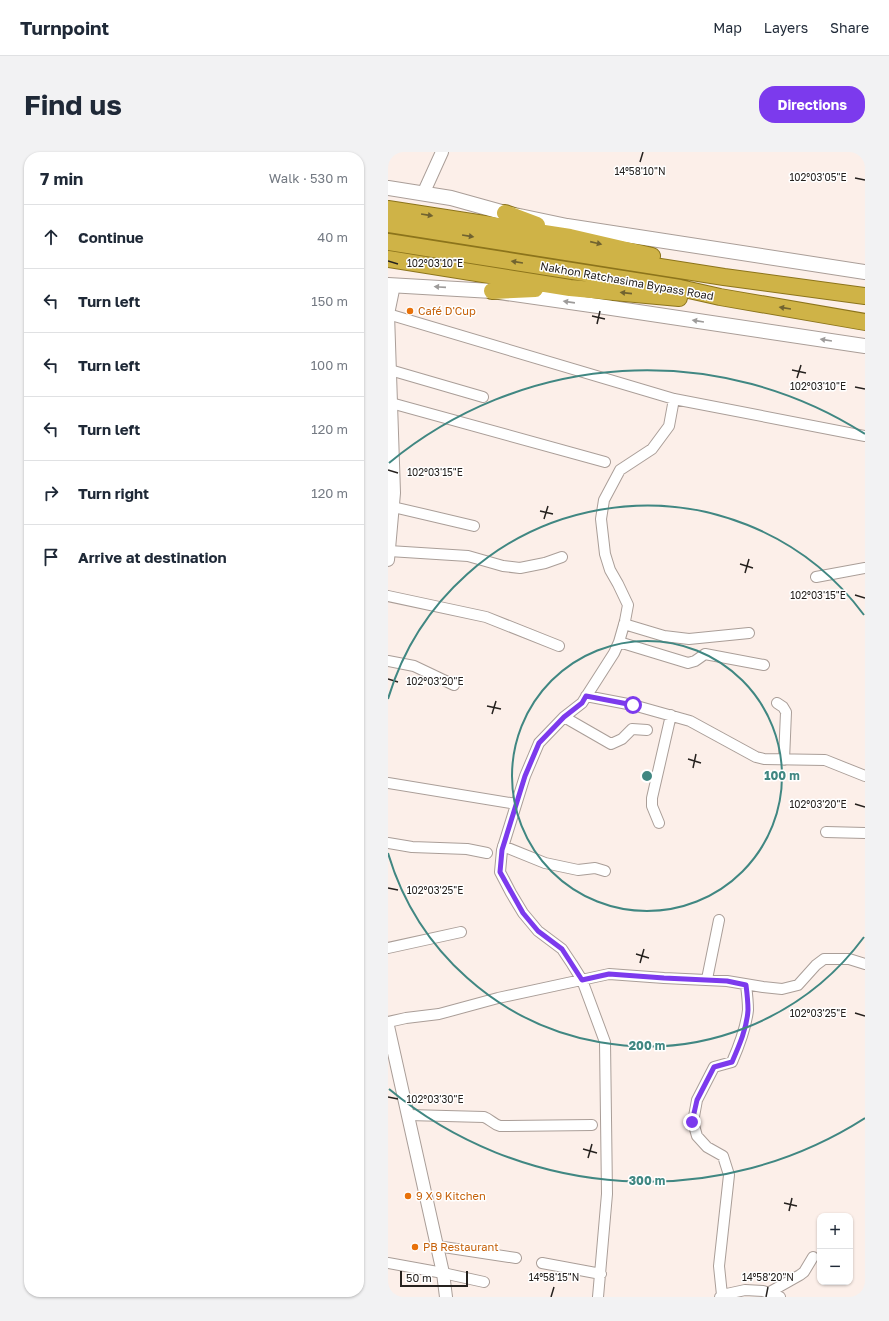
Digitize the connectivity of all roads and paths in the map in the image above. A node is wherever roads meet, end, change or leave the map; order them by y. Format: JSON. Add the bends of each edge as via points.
{"nodes":[{"id":1,"x":442,"y":152,"type":"edge"},
{"id":2,"x":388,"y":188,"type":"edge"},
{"id":3,"x":423,"y":194,"type":"junction"},
{"id":4,"x":388,"y":208,"type":"edge"},
{"id":5,"x":505,"y":213,"type":"junction"},
{"id":6,"x":388,"y":224,"type":"edge"},
{"id":7,"x":570,"y":237,"type":"junction"},
{"id":8,"x":388,"y":242,"type":"edge"},
{"id":9,"x":388,"y":260,"type":"edge"},
{"id":10,"x":865,"y":272,"type":"edge"},
{"id":11,"x":724,"y":277,"type":"junction"},
{"id":12,"x":391,"y":285,"type":"edge"},
{"id":13,"x":570,"y":288,"type":"junction"},
{"id":14,"x":865,"y":288,"type":"edge"},
{"id":15,"x":492,"y":291,"type":"junction"},
{"id":16,"x":844,"y":293,"type":"junction"},
{"id":17,"x":865,"y":296,"type":"edge"},
{"id":18,"x":720,"y":298,"type":"junction"},
{"id":19,"x":388,"y":314,"type":"edge"},
{"id":20,"x":865,"y":322,"type":"edge"},
{"id":21,"x":865,"y":346,"type":"edge"},
{"id":22,"x":390,"y":370,"type":"junction"},
{"id":23,"x":390,"y":397,"type":"edge"},
{"id":24,"x":483,"y":397,"type":"dead end"},
{"id":25,"x":674,"y":399,"type":"junction"},
{"id":26,"x":865,"y":436,"type":"edge"},
{"id":27,"x":605,"y":462,"type":"dead end"},
{"id":28,"x":391,"y":492,"type":"edge"},
{"id":29,"x":393,"y":507,"type":"junction"},
{"id":30,"x":474,"y":526,"type":"dead end"},
{"id":31,"x":389,"y":555,"type":"edge"},
{"id":32,"x":562,"y":557,"type":"dead end"},
{"id":33,"x":865,"y":568,"type":"edge"},
{"id":34,"x":816,"y":577,"type":"dead end"},
{"id":35,"x":388,"y":596,"type":"edge"},
{"id":36,"x":624,"y":624,"type":"junction"},
{"id":37,"x":749,"y":633,"type":"dead end"},
{"id":38,"x":618,"y":642,"type":"junction"},
{"id":39,"x":559,"y":646,"type":"dead end"},
{"id":40,"x":388,"y":661,"type":"edge"},
{"id":41,"x":764,"y":665,"type":"dead end"},
{"id":42,"x":454,"y":685,"type":"dead end"},
{"id":43,"x":586,"y":696,"type":"junction"},
{"id":44,"x":777,"y":703,"type":"dead end"},
{"id":45,"x":671,"y":715,"type":"junction"},
{"id":46,"x":564,"y":717,"type":"junction"},
{"id":47,"x":646,"y":730,"type":"dead end"},
{"id":48,"x":784,"y":760,"type":"junction"},
{"id":49,"x":865,"y":776,"type":"edge"},
{"id":50,"x":388,"y":783,"type":"edge"},
{"id":51,"x":516,"y":804,"type":"junction"},
{"id":52,"x":659,"y":823,"type":"dead end"},
{"id":53,"x":826,"y":832,"type":"dead end"},
{"id":54,"x":865,"y":832,"type":"edge"},
{"id":55,"x":388,"y":843,"type":"edge"},
{"id":56,"x":503,"y":846,"type":"junction"},
{"id":57,"x":487,"y":853,"type":"dead end"},
{"id":58,"x":605,"y":871,"type":"dead end"},
{"id":59,"x":719,"y":920,"type":"dead end"},
{"id":60,"x":461,"y":932,"type":"dead end"},
{"id":61,"x":388,"y":948,"type":"edge"},
{"id":62,"x":865,"y":964,"type":"edge"},
{"id":63,"x":707,"y":979,"type":"junction"},
{"id":64,"x":582,"y":980,"type":"junction"},
{"id":65,"x":746,"y":985,"type":"junction"},
{"id":66,"x":388,"y":1022,"type":"edge"},
{"id":67,"x":388,"y":1026,"type":"edge"},
{"id":68,"x":408,"y":1115,"type":"junction"},
{"id":69,"x":592,"y":1125,"type":"dead end"},
{"id":70,"x":437,"y":1246,"type":"junction"},
{"id":71,"x":812,"y":1257,"type":"dead end"},
{"id":72,"x":516,"y":1258,"type":"dead end"},
{"id":73,"x":388,"y":1263,"type":"edge"},
{"id":74,"x":542,"y":1263,"type":"dead end"},
{"id":75,"x":443,"y":1273,"type":"junction"},
{"id":76,"x":601,"y":1274,"type":"junction"},
{"id":77,"x":484,"y":1282,"type":"dead end"},
{"id":78,"x":768,"y":1292,"type":"junction"},
{"id":79,"x":721,"y":1296,"type":"edge"},
{"id":80,"x":446,"y":1297,"type":"edge"},
{"id":81,"x":598,"y":1297,"type":"edge"},
{"id":82,"x":780,"y":1297,"type":"edge"}],
"edges":[{"from":1,"to":3,"type":"street"},
{"from":2,"to":3,"type":"main road"},
{"from":3,"to":5,"type":"main road","via":[[451,198]]},
{"from":4,"to":7,"type":"highway","one_way":true},
{"from":5,"to":7,"type":"highway"},
{"from":5,"to":10,"type":"main road","via":[[575,227]]},
{"from":6,"to":11,"type":"highway","name":"Nakhon Ratchasima Bypass Road","one_way":true},
{"from":7,"to":11,"type":"highway","one_way":true,"via":[[670,260]]},
{"from":18,"to":8,"type":"highway","name":"Nakhon Ratchasima Bypass Road","one_way":true,"via":[[680,288]]},
{"from":9,"to":13,"type":"highway"},
{"from":11,"to":16,"type":"highway","name":"Nakhon Ratchasima Bypass Road"},
{"from":15,"to":12,"type":"main road","one_way":true},
{"from":12,"to":19,"type":"street"},
{"from":13,"to":15,"type":"highway"},
{"from":18,"to":13,"type":"highway","one_way":true,"via":[[681,298]]},
{"from":14,"to":16,"type":"highway"},
{"from":21,"to":15,"type":"main road","one_way":true},
{"from":16,"to":17,"type":"highway","name":"Nakhon Ratchasima Bypass Road"},
{"from":20,"to":18,"type":"highway","name":"Nakhon Ratchasima Bypass Road","one_way":true},
{"from":19,"to":22,"type":"street"},
{"from":19,"to":25,"type":"street"},
{"from":22,"to":23,"type":"street"},
{"from":22,"to":24,"type":"street"},
{"from":23,"to":27,"type":"street"},
{"from":23,"to":28,"type":"street"},
{"from":25,"to":26,"type":"street"},
{"from":25,"to":36,"type":"street","via":[[669,426],[652,449],[620,470],[604,500],[601,519],[605,554],[610,570],[628,605]]},
{"from":28,"to":29,"type":"street"},
{"from":29,"to":30,"type":"street"},
{"from":29,"to":31,"type":"street"},
{"from":31,"to":32,"type":"street","via":[[468,556],[520,568]]},
{"from":33,"to":34,"type":"street"},
{"from":35,"to":39,"type":"street","via":[[486,617]]},
{"from":36,"to":37,"type":"street","via":[[664,636],[688,639]]},
{"from":36,"to":38,"type":"street"},
{"from":38,"to":41,"type":"street","via":[[688,663],[705,654]]},
{"from":38,"to":43,"type":"street","via":[[614,653]]},
{"from":40,"to":42,"type":"street","via":[[414,666]]},
{"from":43,"to":45,"type":"street"},
{"from":43,"to":46,"type":"street","via":[[582,703]]},
{"from":44,"to":48,"type":"street","via":[[786,712]]},
{"from":45,"to":48,"type":"street","via":[[690,720],[756,756]]},
{"from":45,"to":52,"type":"street","via":[[652,798],[652,806]]},
{"from":46,"to":47,"type":"street","via":[[611,744],[622,739],[632,729]]},
{"from":46,"to":51,"type":"street","via":[[539,743]]},
{"from":48,"to":49,"type":"street","via":[[825,760]]},
{"from":50,"to":51,"type":"street"},
{"from":51,"to":56,"type":"street"},
{"from":53,"to":54,"type":"street"},
{"from":55,"to":57,"type":"street"},
{"from":56,"to":58,"type":"street","via":[[545,863],[578,870],[596,868]]},
{"from":56,"to":64,"type":"street","via":[[500,872],[523,913],[538,931],[562,949]]},
{"from":59,"to":63,"type":"street"},
{"from":60,"to":61,"type":"street"},
{"from":62,"to":65,"type":"street","via":[[849,959],[824,959],[798,985],[782,989]]},
{"from":63,"to":64,"type":"street","via":[[609,974]]},
{"from":63,"to":65,"type":"street"},
{"from":64,"to":66,"type":"street","via":[[439,1014]]},
{"from":64,"to":76,"type":"street","via":[[605,1042],[607,1194]]},
{"from":65,"to":79,"type":"street","via":[[748,1010],[738,1049],[732,1062],[714,1067],[697,1100],[692,1122],[697,1136],[707,1147],[722,1156],[729,1175],[719,1266]]},
{"from":67,"to":68,"type":"street"},
{"from":68,"to":69,"type":"street","via":[[484,1117],[500,1126]]},
{"from":68,"to":70,"type":"street"},
{"from":70,"to":72,"type":"street"},
{"from":70,"to":75,"type":"street"},
{"from":71,"to":78,"type":"street","via":[[804,1272]]},
{"from":73,"to":75,"type":"street"},
{"from":74,"to":76,"type":"street"},
{"from":75,"to":77,"type":"street"},
{"from":75,"to":80,"type":"street"},
{"from":76,"to":81,"type":"street"},
{"from":78,"to":79,"type":"street","via":[[745,1290]]},
{"from":78,"to":82,"type":"street"}]}
